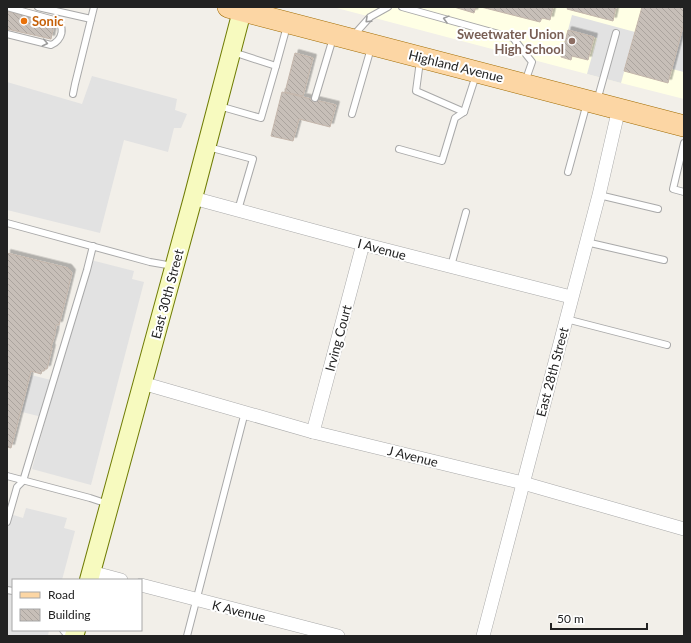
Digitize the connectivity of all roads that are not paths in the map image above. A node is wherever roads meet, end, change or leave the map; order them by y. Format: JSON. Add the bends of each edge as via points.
{"nodes":[{"id":1,"x":7,"y":7,"type":"edge"},
{"id":2,"x":38,"y":7,"type":"edge"},
{"id":3,"x":94,"y":7,"type":"edge"},
{"id":4,"x":388,"y":7,"type":"edge"},
{"id":5,"x":402,"y":7,"type":"edge"},
{"id":6,"x":237,"y":8,"type":"edge"},
{"id":7,"x":91,"y":19,"type":"junction"},
{"id":8,"x":288,"y":23,"type":"junction"},
{"id":9,"x":616,"y":33,"type":"dead end"},
{"id":10,"x":7,"y":34,"type":"edge"},
{"id":11,"x":342,"y":37,"type":"junction"},
{"id":12,"x":372,"y":44,"type":"junction"},
{"id":13,"x":231,"y":51,"type":"junction"},
{"id":14,"x":421,"y":57,"type":"junction"},
{"id":15,"x":276,"y":66,"type":"junction"},
{"id":16,"x":477,"y":71,"type":"junction"},
{"id":17,"x":525,"y":84,"type":"junction"},
{"id":18,"x":73,"y":94,"type":"dead end"},
{"id":19,"x":315,"y":98,"type":"dead end"},
{"id":20,"x":592,"y":101,"type":"junction"},
{"id":21,"x":217,"y":106,"type":"junction"},
{"id":22,"x":619,"y":108,"type":"junction"},
{"id":23,"x":464,"y":112,"type":"junction"},
{"id":24,"x":352,"y":114,"type":"dead end"},
{"id":25,"x":684,"y":126,"type":"edge"},
{"id":26,"x":684,"y":143,"type":"edge"},
{"id":27,"x":206,"y":146,"type":"junction"},
{"id":28,"x":399,"y":149,"type":"dead end"},
{"id":29,"x":568,"y":172,"type":"dead end"},
{"id":30,"x":684,"y":192,"type":"edge"},
{"id":31,"x":599,"y":195,"type":"junction"},
{"id":32,"x":193,"y":198,"type":"junction"},
{"id":33,"x":658,"y":209,"type":"dead end"},
{"id":34,"x":238,"y":210,"type":"junction"},
{"id":35,"x":466,"y":212,"type":"dead end"},
{"id":36,"x":7,"y":223,"type":"edge"},
{"id":37,"x":586,"y":242,"type":"junction"},
{"id":38,"x":362,"y":244,"type":"junction"},
{"id":39,"x":93,"y":246,"type":"junction"},
{"id":40,"x":664,"y":260,"type":"dead end"},
{"id":41,"x":451,"y":266,"type":"junction"},
{"id":42,"x":174,"y":267,"type":"junction"},
{"id":43,"x":571,"y":297,"type":"junction"},
{"id":44,"x":566,"y":319,"type":"junction"},
{"id":45,"x":667,"y":345,"type":"dead end"},
{"id":46,"x":142,"y":383,"type":"junction"},
{"id":47,"x":244,"y":412,"type":"junction"},
{"id":48,"x":313,"y":432,"type":"junction"},
{"id":49,"x":7,"y":476,"type":"edge"},
{"id":50,"x":23,"y":481,"type":"junction"},
{"id":51,"x":523,"y":483,"type":"junction"},
{"id":52,"x":109,"y":504,"type":"junction"},
{"id":53,"x":7,"y":522,"type":"edge"},
{"id":54,"x":684,"y":529,"type":"edge"},
{"id":55,"x":90,"y":576,"type":"edge"},
{"id":56,"x":113,"y":579,"type":"edge"},
{"id":57,"x":142,"y":585,"type":"edge"},
{"id":58,"x":197,"y":600,"type":"junction"},
{"id":59,"x":187,"y":636,"type":"edge"},
{"id":60,"x":338,"y":636,"type":"edge"},
{"id":61,"x":483,"y":636,"type":"edge"}],
"edges":[{"from":10,"to":1,"type":"lane","one_way":true,"via":[[50,45],[59,40],[62,29],[60,23],[54,20]]},
{"from":2,"to":7,"type":"lane"},
{"from":3,"to":7,"type":"lane"},
{"from":4,"to":11,"type":"lane","one_way":true},
{"from":17,"to":5,"type":"lane","one_way":true,"via":[[532,62],[513,38]]},
{"from":6,"to":8,"type":"main road","name":"Highland Avenue"},
{"from":6,"to":13,"type":"main road","name":"East 30th Street"},
{"from":7,"to":18,"type":"lane"},
{"from":8,"to":11,"type":"main road","name":"Highland Avenue"},
{"from":8,"to":15,"type":"lane"},
{"from":9,"to":20,"type":"lane"},
{"from":11,"to":12,"type":"main road","name":"Highland Avenue"},
{"from":11,"to":19,"type":"lane"},
{"from":12,"to":14,"type":"main road","name":"Highland Avenue"},
{"from":12,"to":24,"type":"lane"},
{"from":13,"to":15,"type":"lane"},
{"from":13,"to":21,"type":"main road","name":"East 30th Street"},
{"from":14,"to":16,"type":"main road","name":"Highland Avenue"},
{"from":14,"to":23,"type":"lane","via":[[416,91]]},
{"from":15,"to":21,"type":"lane","via":[[261,118]]},
{"from":16,"to":17,"type":"main road","name":"Highland Avenue"},
{"from":16,"to":23,"type":"lane"},
{"from":17,"to":20,"type":"main road","name":"Highland Avenue"},
{"from":20,"to":22,"type":"main road","name":"Highland Avenue"},
{"from":20,"to":29,"type":"lane"},
{"from":21,"to":27,"type":"main road","name":"East 30th Street"},
{"from":22,"to":25,"type":"main road","name":"Highland Avenue"},
{"from":22,"to":31,"type":"street","name":"East 28th Street"},
{"from":23,"to":28,"type":"lane","via":[[455,118],[442,162]]},
{"from":26,"to":30,"type":"lane","via":[[673,189]]},
{"from":27,"to":32,"type":"main road","name":"East 30th Street"},
{"from":27,"to":34,"type":"lane","via":[[253,159]]},
{"from":31,"to":33,"type":"lane"},
{"from":31,"to":37,"type":"street","name":"East 28th Street"},
{"from":32,"to":34,"type":"street","name":"I Avenue"},
{"from":32,"to":42,"type":"main road","name":"East 30th Street"},
{"from":34,"to":38,"type":"street","name":"I Avenue"},
{"from":35,"to":41,"type":"lane"},
{"from":36,"to":39,"type":"lane"},
{"from":37,"to":40,"type":"lane"},
{"from":37,"to":43,"type":"street","name":"East 28th Street"},
{"from":38,"to":41,"type":"street","name":"I Avenue"},
{"from":38,"to":48,"type":"street","name":"Irving Court"},
{"from":39,"to":42,"type":"lane"},
{"from":39,"to":50,"type":"lane"},
{"from":41,"to":43,"type":"street","name":"I Avenue"},
{"from":42,"to":46,"type":"main road","name":"East 30th Street"},
{"from":43,"to":44,"type":"street","name":"East 28th Street"},
{"from":44,"to":45,"type":"lane"},
{"from":44,"to":51,"type":"street","name":"East 28th Street"},
{"from":46,"to":47,"type":"street","name":"J Avenue"},
{"from":46,"to":52,"type":"main road","name":"East 30th Street"},
{"from":47,"to":48,"type":"street","name":"J Avenue"},
{"from":47,"to":58,"type":"lane"},
{"from":48,"to":51,"type":"street","name":"J Avenue"},
{"from":49,"to":50,"type":"lane"},
{"from":50,"to":52,"type":"lane"},
{"from":50,"to":53,"type":"lane","via":[[17,487]]},
{"from":51,"to":54,"type":"street","name":"J Avenue"},
{"from":51,"to":61,"type":"street","name":"East 28th Street"},
{"from":52,"to":55,"type":"main road","name":"East 30th Street"},
{"from":55,"to":56,"type":"street"},
{"from":57,"to":58,"type":"street","name":"K Avenue"},
{"from":58,"to":59,"type":"lane"},
{"from":58,"to":60,"type":"street","name":"K Avenue"}]}
